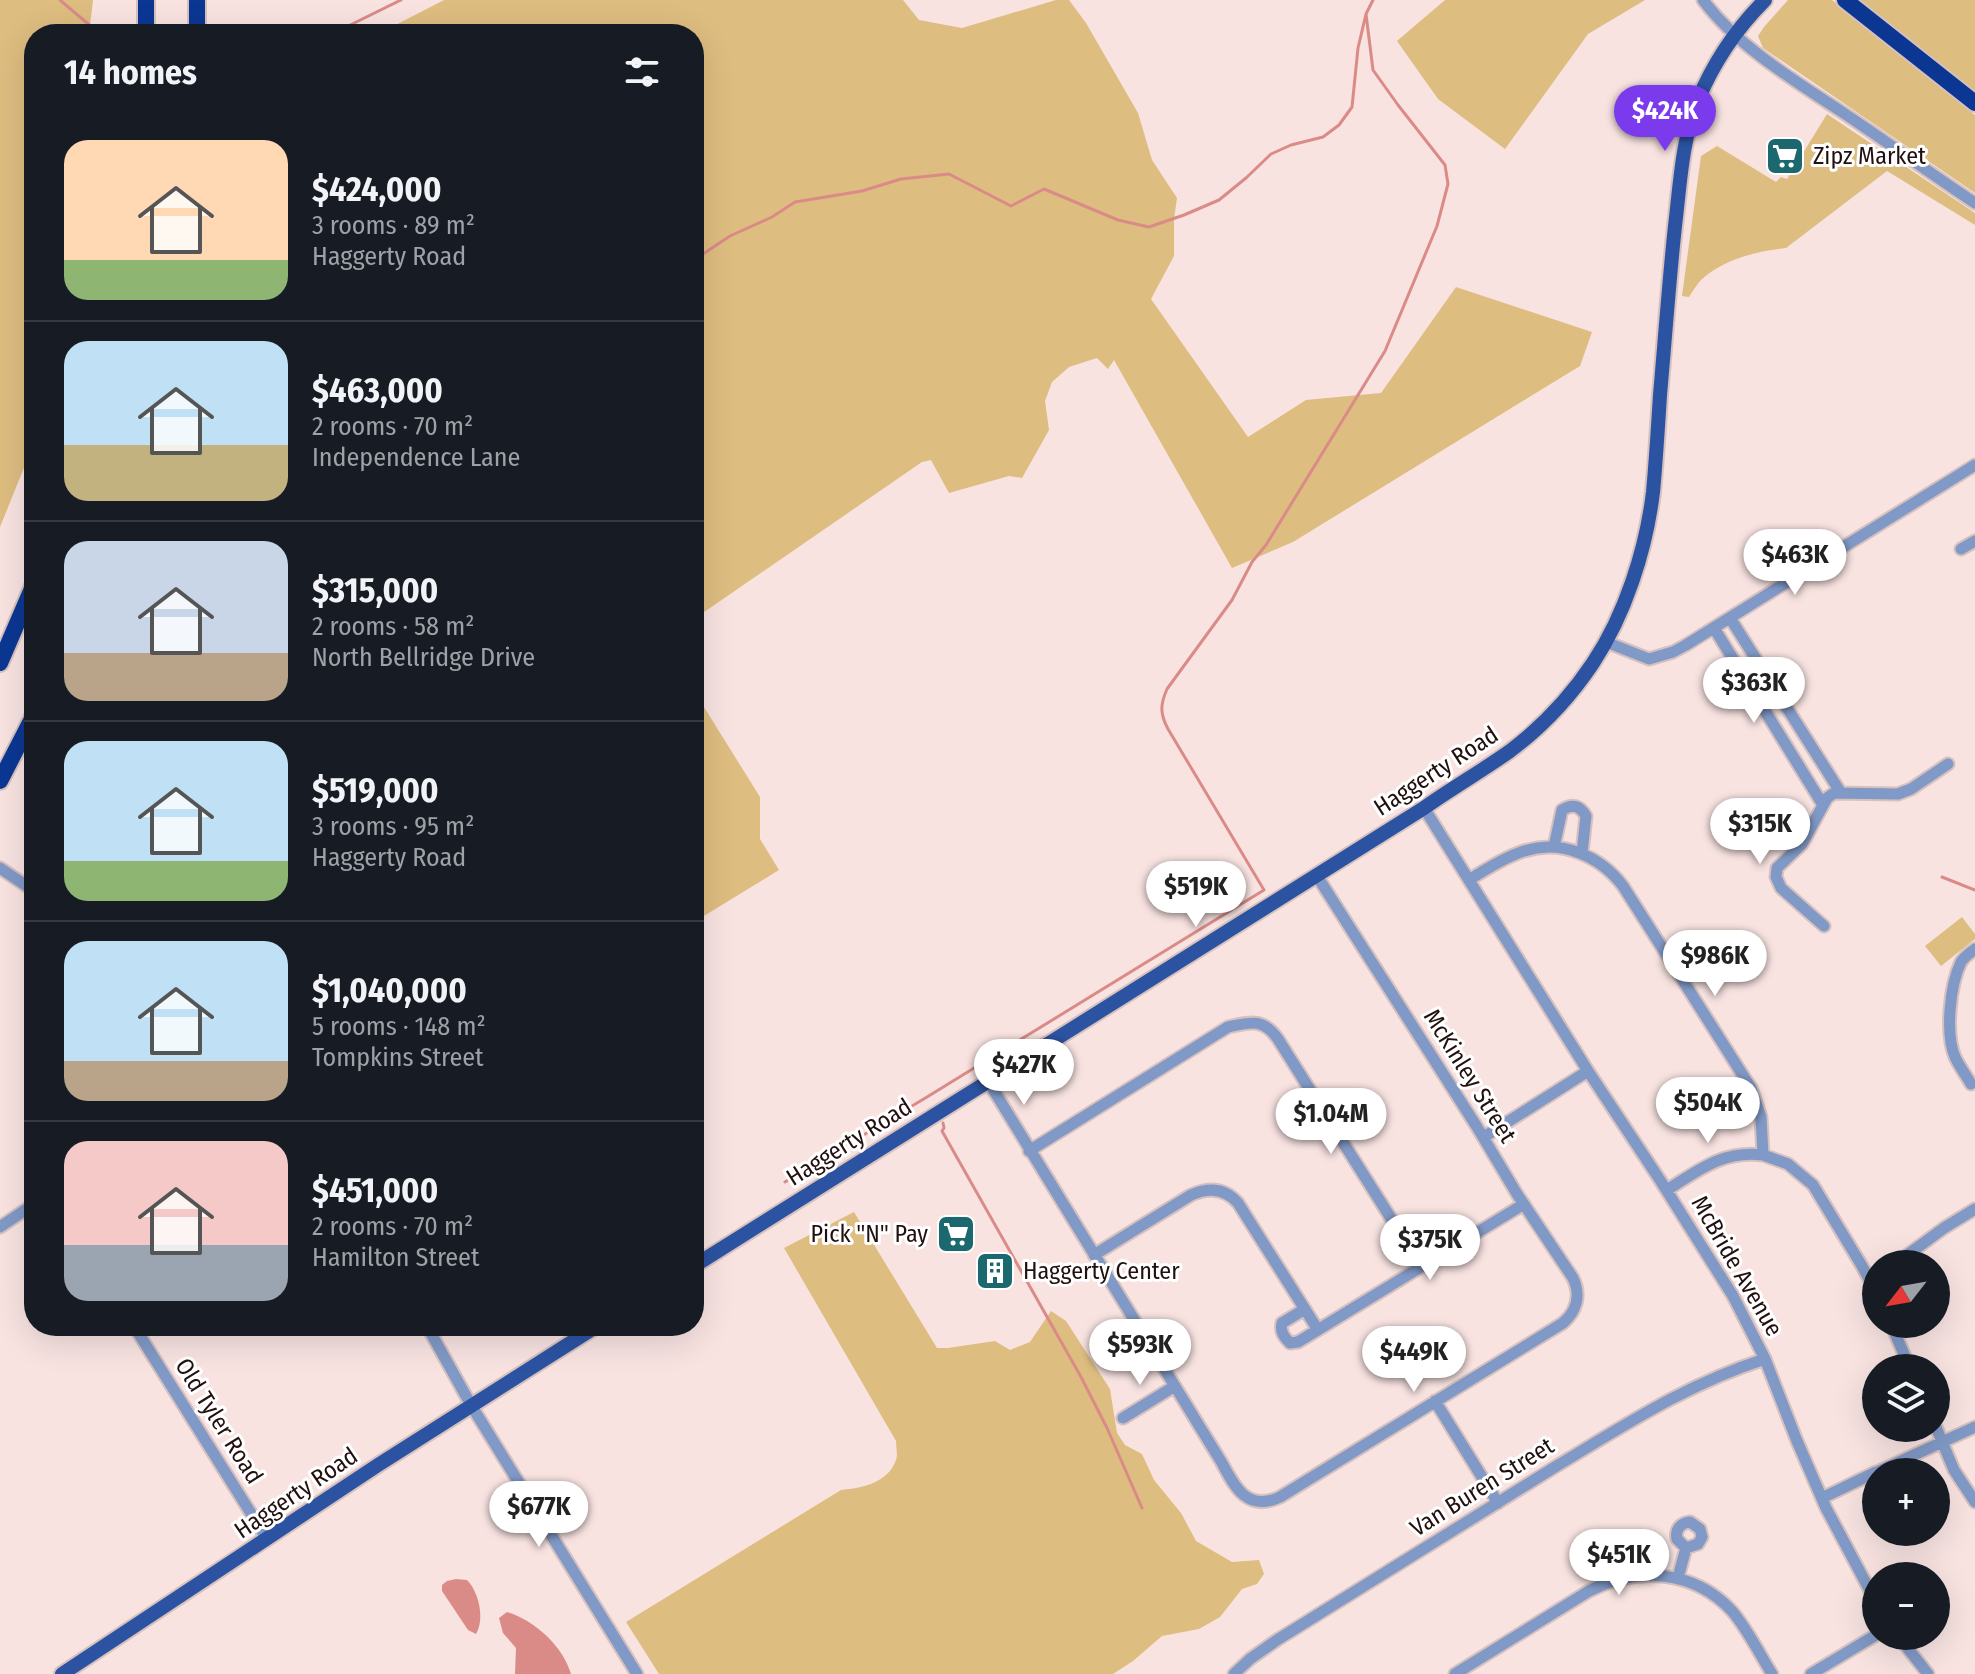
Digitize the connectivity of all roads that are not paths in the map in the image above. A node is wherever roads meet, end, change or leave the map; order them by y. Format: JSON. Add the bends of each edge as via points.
{"nodes":[{"id":1,"x":146,"y":0,"type":"edge"},
{"id":2,"x":197,"y":0,"type":"edge"},
{"id":3,"x":1703,"y":0,"type":"edge"},
{"id":4,"x":1765,"y":0,"type":"edge"},
{"id":5,"x":1845,"y":0,"type":"edge"},
{"id":6,"x":146,"y":24,"type":"edge"},
{"id":7,"x":197,"y":24,"type":"edge"},
{"id":8,"x":1735,"y":36,"type":"junction"},
{"id":9,"x":1975,"y":103,"type":"edge"},
{"id":10,"x":1975,"y":203,"type":"edge"},
{"id":11,"x":1975,"y":465,"type":"edge"},
{"id":12,"x":1975,"y":541,"type":"edge"},
{"id":13,"x":1961,"y":549,"type":"dead end"},
{"id":14,"x":24,"y":607,"type":"edge"},
{"id":15,"x":1730,"y":618,"type":"junction"},
{"id":16,"x":1714,"y":628,"type":"junction"},
{"id":17,"x":1606,"y":642,"type":"junction"},
{"id":18,"x":0,"y":663,"type":"edge"},
{"id":19,"x":24,"y":734,"type":"edge"},
{"id":20,"x":1948,"y":764,"type":"dead end"},
{"id":21,"x":0,"y":781,"type":"edge"},
{"id":22,"x":1841,"y":793,"type":"junction"},
{"id":23,"x":1825,"y":801,"type":"junction"},
{"id":24,"x":1424,"y":808,"type":"junction"},
{"id":25,"x":1554,"y":847,"type":"junction"},
{"id":26,"x":1582,"y":853,"type":"junction"},
{"id":27,"x":0,"y":868,"type":"edge"},
{"id":28,"x":1317,"y":876,"type":"junction"},
{"id":29,"x":1469,"y":880,"type":"junction"},
{"id":30,"x":24,"y":884,"type":"edge"},
{"id":31,"x":1824,"y":926,"type":"dead end"},
{"id":32,"x":1975,"y":949,"type":"edge"},
{"id":33,"x":1588,"y":1071,"type":"junction"},
{"id":34,"x":988,"y":1081,"type":"junction"},
{"id":35,"x":1971,"y":1084,"type":"dead end"},
{"id":36,"x":1484,"y":1137,"type":"junction"},
{"id":37,"x":1029,"y":1151,"type":"junction"},
{"id":38,"x":1763,"y":1155,"type":"junction"},
{"id":39,"x":1667,"y":1190,"type":"junction"},
{"id":40,"x":1524,"y":1204,"type":"junction"},
{"id":41,"x":24,"y":1211,"type":"edge"},
{"id":42,"x":1973,"y":1214,"type":"edge"},
{"id":43,"x":0,"y":1227,"type":"edge"},
{"id":44,"x":1914,"y":1250,"type":"edge"},
{"id":45,"x":1094,"y":1255,"type":"junction"},
{"id":46,"x":704,"y":1260,"type":"edge"},
{"id":47,"x":1862,"y":1261,"type":"edge"},
{"id":48,"x":1421,"y":1266,"type":"junction"},
{"id":49,"x":1305,"y":1309,"type":"junction"},
{"id":50,"x":1318,"y":1330,"type":"junction"},
{"id":51,"x":140,"y":1336,"type":"edge"},
{"id":52,"x":433,"y":1336,"type":"edge"},
{"id":53,"x":581,"y":1336,"type":"edge"},
{"id":54,"x":1765,"y":1359,"type":"junction"},
{"id":55,"x":1175,"y":1386,"type":"junction"},
{"id":56,"x":1435,"y":1401,"type":"junction"},
{"id":57,"x":471,"y":1405,"type":"junction"},
{"id":58,"x":1123,"y":1418,"type":"dead end"},
{"id":59,"x":1975,"y":1427,"type":"edge"},
{"id":60,"x":1950,"y":1438,"type":"edge"},
{"id":61,"x":1942,"y":1442,"type":"joint"},
{"id":62,"x":1907,"y":1458,"type":"edge"},
{"id":63,"x":1862,"y":1479,"type":"edge"},
{"id":64,"x":1822,"y":1498,"type":"junction"},
{"id":65,"x":1975,"y":1502,"type":"edge"},
{"id":66,"x":1498,"y":1503,"type":"junction"},
{"id":67,"x":267,"y":1539,"type":"junction"},
{"id":68,"x":1686,"y":1548,"type":"dead end"},
{"id":69,"x":1862,"y":1575,"type":"edge"},
{"id":70,"x":1678,"y":1578,"type":"junction"},
{"id":71,"x":1862,"y":1643,"type":"edge"},
{"id":72,"x":1909,"y":1650,"type":"edge"},
{"id":73,"x":62,"y":1674,"type":"edge"},
{"id":74,"x":637,"y":1674,"type":"edge"},
{"id":75,"x":1234,"y":1674,"type":"edge"},
{"id":76,"x":1455,"y":1674,"type":"edge"},
{"id":77,"x":1772,"y":1674,"type":"edge"},
{"id":78,"x":1811,"y":1674,"type":"edge"},
{"id":79,"x":1928,"y":1674,"type":"edge"}],
"edges":[{"from":1,"to":6,"type":"highway"},
{"from":2,"to":7,"type":"highway"},
{"from":3,"to":8,"type":"street"},
{"from":4,"to":8,"type":"main road","name":"Haggerty Road"},
{"from":5,"to":9,"type":"highway"},
{"from":8,"to":10,"type":"street"},
{"from":8,"to":17,"type":"main road","name":"Haggerty Road","via":[[1698,99],[1687,139],[1668,288],[1653,493],[1635,573]]},
{"from":11,"to":15,"type":"street"},
{"from":12,"to":13,"type":"street"},
{"from":14,"to":18,"type":"highway"},
{"from":15,"to":16,"type":"street"},
{"from":15,"to":22,"type":"street"},
{"from":16,"to":17,"type":"street","via":[[1673,652],[1649,659]]},
{"from":16,"to":23,"type":"street"},
{"from":17,"to":24,"type":"main road","name":"Haggerty Road","via":[[1575,687],[1539,725]]},
{"from":19,"to":21,"type":"highway"},
{"from":20,"to":22,"type":"street","via":[[1898,794]]},
{"from":22,"to":23,"type":"street"},
{"from":23,"to":31,"type":"street","via":[[1802,844],[1776,873],[1781,888]]},
{"from":24,"to":28,"type":"main road","name":"Haggerty Road"},
{"from":24,"to":29,"type":"street","name":"McBride Avenue"},
{"from":25,"to":26,"type":"street"},
{"from":25,"to":26,"type":"street","via":[[1562,810],[1576,806],[1586,816]]},
{"from":25,"to":29,"type":"street","via":[[1512,855]]},
{"from":26,"to":38,"type":"street","via":[[1617,879],[1751,1088],[1761,1117]]},
{"from":27,"to":30,"type":"street"},
{"from":28,"to":34,"type":"main road","name":"Haggerty Road"},
{"from":28,"to":36,"type":"street","name":"McKinley Street"},
{"from":29,"to":33,"type":"street","name":"McBride Avenue"},
{"from":32,"to":35,"type":"street","via":[[1957,972],[1950,1026],[1955,1056]]},
{"from":33,"to":36,"type":"street"},
{"from":33,"to":39,"type":"street","name":"McBride Avenue"},
{"from":34,"to":37,"type":"street"},
{"from":34,"to":46,"type":"main road","name":"Haggerty Road"},
{"from":36,"to":40,"type":"street","name":"McKinley Street"},
{"from":37,"to":45,"type":"street"},
{"from":37,"to":48,"type":"street","via":[[1228,1027],[1254,1023],[1278,1039]]},
{"from":38,"to":39,"type":"street","via":[[1721,1159]]},
{"from":38,"to":47,"type":"street","via":[[1788,1164],[1813,1185]]},
{"from":39,"to":54,"type":"street","name":"McBride Avenue"},
{"from":40,"to":48,"type":"street"},
{"from":40,"to":56,"type":"street","name":"McKinley Street","via":[[1576,1284],[1577,1302],[1563,1323]]},
{"from":41,"to":43,"type":"street"},
{"from":42,"to":44,"type":"street"},
{"from":45,"to":49,"type":"street","via":[[1191,1195],[1218,1190],[1238,1203]]},
{"from":45,"to":55,"type":"street"},
{"from":48,"to":50,"type":"street"},
{"from":49,"to":50,"type":"street"},
{"from":49,"to":50,"type":"street","via":[[1282,1323],[1283,1336],[1298,1342]]},
{"from":51,"to":67,"type":"street","name":"Old Tyler Road"},
{"from":52,"to":57,"type":"street"},
{"from":53,"to":57,"type":"main road","name":"Haggerty Road"},
{"from":54,"to":64,"type":"street","name":"McBride Avenue"},
{"from":54,"to":66,"type":"street","name":"Van Buren Street","via":[[1669,1399]]},
{"from":55,"to":56,"type":"street","via":[[1234,1486],[1262,1501],[1280,1497]]},
{"from":55,"to":58,"type":"street"},
{"from":56,"to":66,"type":"street"},
{"from":57,"to":67,"type":"main road","name":"Haggerty Road"},
{"from":57,"to":74,"type":"street"},
{"from":59,"to":60,"type":"street"},
{"from":61,"to":62,"type":"street"},
{"from":61,"to":65,"type":"street"},
{"from":63,"to":64,"type":"street"},
{"from":64,"to":69,"type":"street","name":"McBride Avenue"},
{"from":66,"to":75,"type":"street","name":"Van Buren Street","via":[[1277,1640]]},
{"from":67,"to":73,"type":"main road","name":"Haggerty Road"},
{"from":68,"to":70,"type":"street"},
{"from":70,"to":76,"type":"street","via":[[1645,1574],[1602,1584]]},
{"from":70,"to":77,"type":"street","via":[[1707,1591],[1732,1611]]},
{"from":71,"to":78,"type":"street"},
{"from":72,"to":79,"type":"street"}]}
